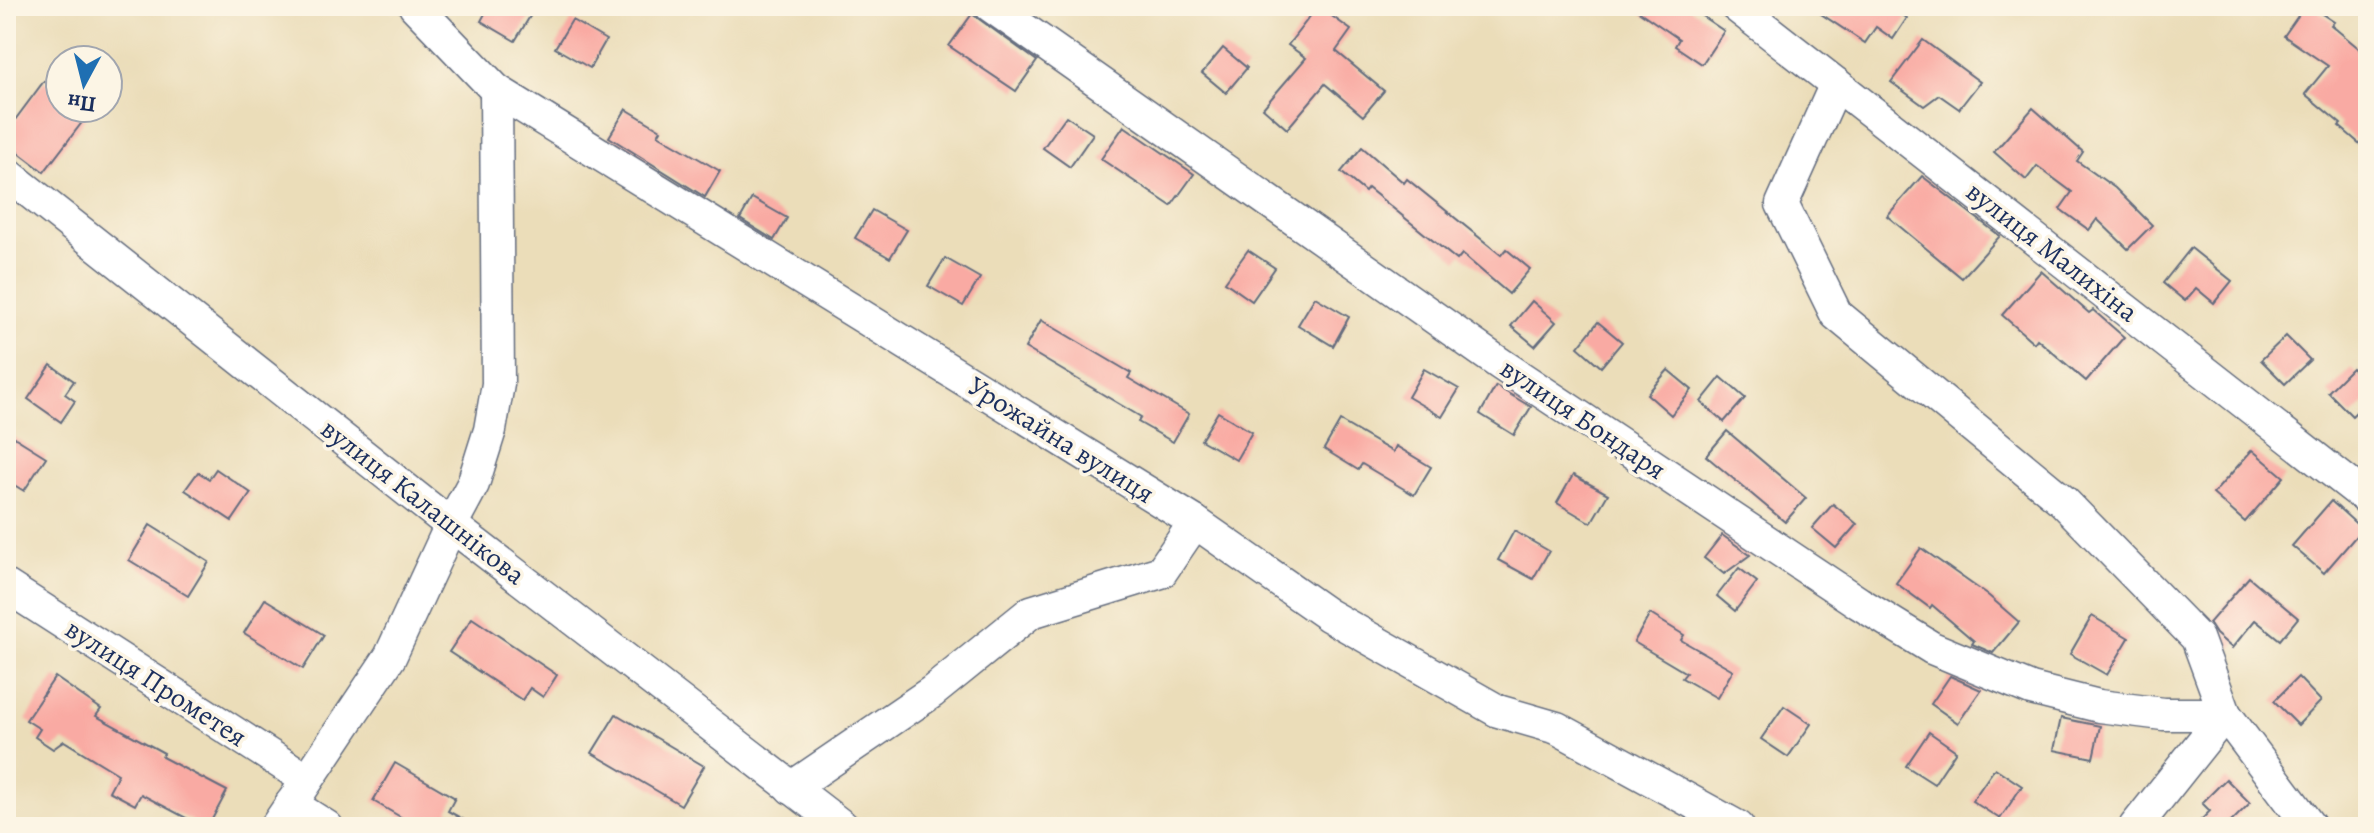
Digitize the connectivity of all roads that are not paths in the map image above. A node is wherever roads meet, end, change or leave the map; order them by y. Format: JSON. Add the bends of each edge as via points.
{"nodes":[{"id":1,"x":415,"y":6,"type":"edge"},
{"id":2,"x":991,"y":6,"type":"edge"},
{"id":3,"x":1736,"y":6,"type":"edge"},
{"id":4,"x":1836,"y":84,"type":"junction"},
{"id":5,"x":496,"y":90,"type":"junction"},
{"id":6,"x":6,"y":173,"type":"edge"},
{"id":7,"x":2368,"y":499,"type":"edge"},
{"id":8,"x":1195,"y":522,"type":"junction"},
{"id":9,"x":451,"y":525,"type":"junction"},
{"id":10,"x":6,"y":586,"type":"edge"},
{"id":11,"x":2225,"y":714,"type":"junction"},
{"id":12,"x":791,"y":788,"type":"junction"},
{"id":13,"x":291,"y":804,"type":"edge"},
{"id":14,"x":327,"y":827,"type":"edge"},
{"id":15,"x":843,"y":827,"type":"edge"},
{"id":16,"x":1738,"y":827,"type":"edge"},
{"id":17,"x":2135,"y":827,"type":"edge"},
{"id":18,"x":2310,"y":827,"type":"edge"}],
"edges":[{"from":1,"to":5,"type":"street","name":"Урожайна вулиця"},
{"from":2,"to":11,"type":"street","name":"вулиця Бондаря","via":[[1499,363],[1932,648],[2031,689],[2099,706]]},
{"from":3,"to":4,"type":"street","name":"вулиця Малихіна"},
{"from":4,"to":7,"type":"street","name":"вулиця Малихіна"},
{"from":4,"to":11,"type":"street","via":[[1782,204],[1836,314],[2063,501],[2197,638]]},
{"from":5,"to":8,"type":"street","name":"Урожайна вулиця"},
{"from":5,"to":9,"type":"street","via":[[498,384],[473,484]]},
{"from":6,"to":9,"type":"street","name":"вулиця Калашнікова"},
{"from":8,"to":12,"type":"street","via":[[1161,572],[1031,612],[932,692]]},
{"from":8,"to":16,"type":"street","name":"Урожайна вулиця","via":[[1328,615],[1498,711],[1557,728]]},
{"from":9,"to":12,"type":"street","name":"вулиця Калашнікова"},
{"from":9,"to":13,"type":"street","via":[[390,657]]},
{"from":10,"to":13,"type":"street","name":"вулиця Прометея"},
{"from":11,"to":17,"type":"street"},
{"from":11,"to":18,"type":"street"},
{"from":12,"to":15,"type":"street","name":"вулиця Калашнікова"},
{"from":13,"to":14,"type":"street","name":"вулиця Прометея"}]}
